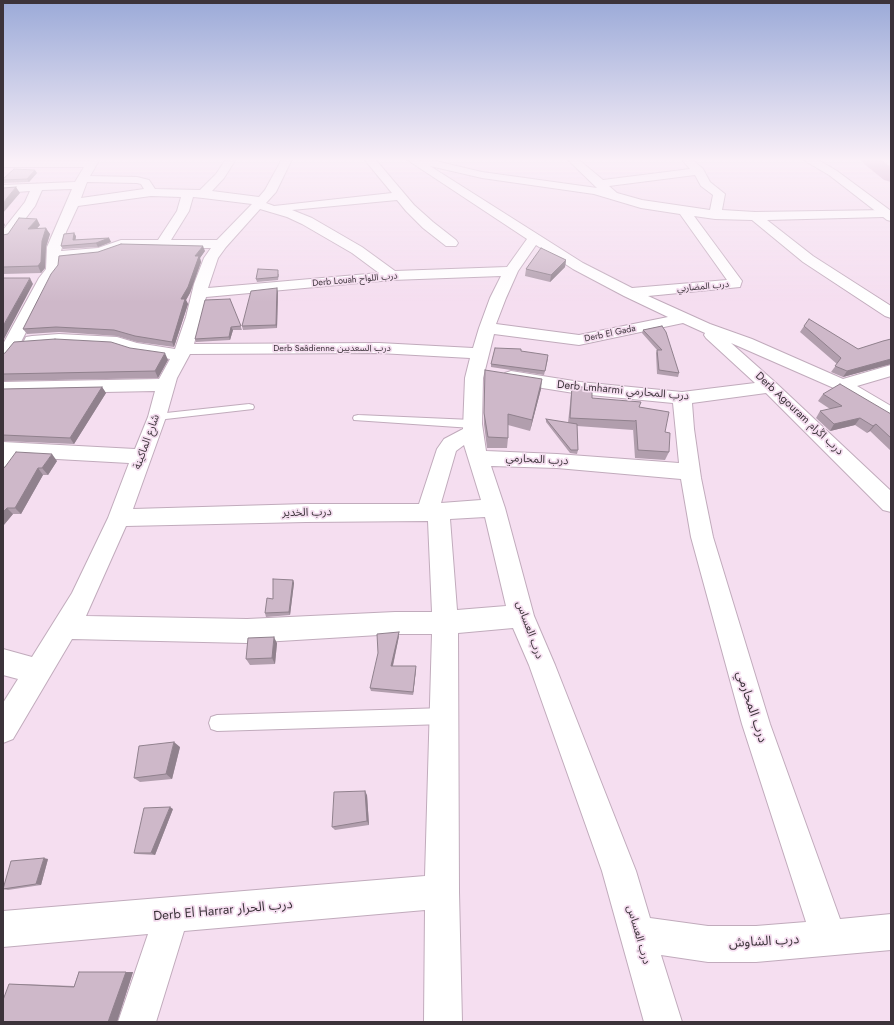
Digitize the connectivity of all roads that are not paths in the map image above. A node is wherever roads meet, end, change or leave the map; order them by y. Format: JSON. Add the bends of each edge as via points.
{"nodes":[{"id":1,"x":28,"y":207,"type":"edge"},
{"id":2,"x":71,"y":207,"type":"edge"},
{"id":3,"x":184,"y":207,"type":"edge"},
{"id":4,"x":263,"y":207,"type":"edge"},
{"id":5,"x":270,"y":207,"type":"edge"},
{"id":6,"x":410,"y":207,"type":"edge"},
{"id":7,"x":486,"y":207,"type":"edge"},
{"id":8,"x":659,"y":207,"type":"edge"},
{"id":9,"x":717,"y":207,"type":"edge"},
{"id":10,"x":876,"y":207,"type":"edge"},
{"id":11,"x":684,"y":211,"type":"junction"},
{"id":12,"x":715,"y":215,"type":"junction"},
{"id":13,"x":887,"y":215,"type":"edge"},
{"id":14,"x":755,"y":216,"type":"junction"},
{"id":15,"x":18,"y":220,"type":"junction"},
{"id":16,"x":3,"y":221,"type":"edge"},
{"id":17,"x":4,"y":237,"type":"edge"},
{"id":18,"x":534,"y":238,"type":"junction"},
{"id":19,"x":451,"y":243,"type":"dead end"},
{"id":20,"x":221,"y":244,"type":"junction"},
{"id":21,"x":161,"y":245,"type":"junction"},
{"id":22,"x":100,"y":252,"type":"junction"},
{"id":23,"x":54,"y":256,"type":"junction"},
{"id":24,"x":168,"y":258,"type":"edge"},
{"id":25,"x":511,"y":271,"type":"junction"},
{"id":26,"x":392,"y":276,"type":"junction"},
{"id":27,"x":629,"y":293,"type":"junction"},
{"id":28,"x":199,"y":294,"type":"junction"},
{"id":29,"x":891,"y":313,"type":"edge"},
{"id":30,"x":684,"y":318,"type":"junction"},
{"id":31,"x":704,"y":327,"type":"junction"},
{"id":32,"x":486,"y":328,"type":"junction"},
{"id":33,"x":8,"y":348,"type":"edge"},
{"id":34,"x":182,"y":352,"type":"junction"},
{"id":35,"x":478,"y":363,"type":"junction"},
{"id":36,"x":891,"y":370,"type":"edge"},
{"id":37,"x":167,"y":385,"type":"junction"},
{"id":38,"x":842,"y":385,"type":"junction"},
{"id":39,"x":770,"y":387,"type":"junction"},
{"id":40,"x":3,"y":388,"type":"edge"},
{"id":41,"x":682,"y":398,"type":"junction"},
{"id":42,"x":249,"y":407,"type":"dead end"},
{"id":43,"x":891,"y":414,"type":"edge"},
{"id":44,"x":157,"y":417,"type":"junction"},
{"id":45,"x":358,"y":418,"type":"dead end"},
{"id":46,"x":475,"y":438,"type":"junction"},
{"id":47,"x":9,"y":450,"type":"edge"},
{"id":48,"x":142,"y":456,"type":"junction"},
{"id":49,"x":3,"y":468,"type":"edge"},
{"id":50,"x":690,"y":472,"type":"junction"},
{"id":51,"x":890,"y":502,"type":"edge"},
{"id":52,"x":494,"y":508,"type":"junction"},
{"id":53,"x":434,"y":512,"type":"junction"},
{"id":54,"x":119,"y":518,"type":"junction"},
{"id":55,"x":522,"y":616,"type":"junction"},
{"id":56,"x":445,"y":623,"type":"junction"},
{"id":57,"x":66,"y":627,"type":"junction"},
{"id":58,"x":3,"y":662,"type":"edge"},
{"id":59,"x":40,"y":671,"type":"junction"},
{"id":60,"x":445,"y":716,"type":"junction"},
{"id":61,"x":217,"y":723,"type":"dead end"},
{"id":62,"x":3,"y":729,"type":"edge"},
{"id":63,"x":442,"y":892,"type":"junction"},
{"id":64,"x":172,"y":916,"type":"junction"},
{"id":65,"x":3,"y":929,"type":"edge"},
{"id":66,"x":891,"y":932,"type":"edge"},
{"id":67,"x":638,"y":934,"type":"junction"},
{"id":68,"x":829,"y":937,"type":"junction"},
{"id":69,"x":137,"y":1022,"type":"edge"},
{"id":70,"x":443,"y":1022,"type":"edge"},
{"id":71,"x":663,"y":1022,"type":"edge"}],
"edges":[{"from":1,"to":15,"type":"street"},
{"from":2,"to":23,"type":"street","via":[[59,232]]},
{"from":3,"to":21,"type":"street"},
{"from":4,"to":20,"type":"street","name":"شارع الماكينة"},
{"from":5,"to":26,"type":"street","via":[[291,214],[330,234]]},
{"from":6,"to":19,"type":"street"},
{"from":7,"to":18,"type":"street"},
{"from":8,"to":11,"type":"street"},
{"from":9,"to":12,"type":"street"},
{"from":10,"to":13,"type":"street"},
{"from":11,"to":12,"type":"street"},
{"from":11,"to":27,"type":"street","name":"درب المضاربي","via":[[735,281],[734,284]]},
{"from":12,"to":14,"type":"street"},
{"from":13,"to":14,"type":"street"},
{"from":14,"to":29,"type":"street","via":[[808,259]]},
{"from":15,"to":16,"type":"street"},
{"from":15,"to":17,"type":"street"},
{"from":18,"to":25,"type":"street","name":"درب العساس"},
{"from":18,"to":27,"type":"street","via":[[578,266]]},
{"from":20,"to":21,"type":"street"},
{"from":20,"to":28,"type":"street","name":"شارع الماكينة","via":[[203,260]]},
{"from":21,"to":22,"type":"street","via":[[121,244]]},
{"from":22,"to":23,"type":"street"},
{"from":22,"to":24,"type":"street","via":[[108,257],[132,255]]},
{"from":23,"to":33,"type":"street","via":[[53,269],[38,279]]},
{"from":25,"to":26,"type":"street","name":"Derb Louah درب اللواح"},
{"from":25,"to":32,"type":"street","name":"درب العساس"},
{"from":26,"to":28,"type":"street","name":"Derb Louah درب اللواح"},
{"from":27,"to":30,"type":"street"},
{"from":28,"to":34,"type":"street","name":"شارع الماكينة"},
{"from":30,"to":31,"type":"street"},
{"from":30,"to":32,"type":"street","name":"Derb El Gada","via":[[579,340]]},
{"from":31,"to":38,"type":"street"},
{"from":31,"to":39,"type":"street","name":"Derb Agouram درب اڭرام"},
{"from":32,"to":35,"type":"street","name":"درب العساس"},
{"from":33,"to":34,"type":"street","name":"Derb Saâdienne درب السعديين","via":[[59,339],[117,342],[134,348]]},
{"from":34,"to":35,"type":"street","name":"Derb Saâdienne درب السعديين","via":[[379,348]]},
{"from":34,"to":37,"type":"street","name":"شارع الماكينة"},
{"from":35,"to":41,"type":"street","name":"Derb Lmharmi درب المحارمي","via":[[580,388]]},
{"from":35,"to":46,"type":"street","name":"درب العساس"},
{"from":36,"to":38,"type":"street"},
{"from":37,"to":40,"type":"street"},
{"from":37,"to":44,"type":"street","name":"شارع الماكينة"},
{"from":38,"to":43,"type":"street"},
{"from":39,"to":41,"type":"street","name":"Derb Lmharmi درب المحارمي"},
{"from":39,"to":51,"type":"street","name":"Derb Agouram درب اڭرام"},
{"from":41,"to":50,"type":"street","name":"درب المحارمي"},
{"from":42,"to":44,"type":"lane"},
{"from":44,"to":48,"type":"street","name":"شارع الماكينة"},
{"from":45,"to":46,"type":"lane"},
{"from":46,"to":50,"type":"street","name":"درب المحارمي","via":[[557,461]]},
{"from":46,"to":52,"type":"street","name":"درب العساس"},
{"from":46,"to":53,"type":"street","via":[[451,444],[447,449],[431,497],[430,504]]},
{"from":47,"to":48,"type":"street"},
{"from":47,"to":49,"type":"street"},
{"from":48,"to":54,"type":"street","name":"شارع الماكينة"},
{"from":50,"to":68,"type":"street","name":"درب المحارمي","via":[[702,536],[742,681]]},
{"from":52,"to":53,"type":"street","name":"درب الخدير"},
{"from":52,"to":55,"type":"street","name":"درب العساس"},
{"from":53,"to":54,"type":"street","name":"درب الخدير","via":[[306,512]]},
{"from":53,"to":56,"type":"street","via":[[439,519]]},
{"from":54,"to":57,"type":"street","name":"شارع الماكينة","via":[[82,601]]},
{"from":55,"to":56,"type":"street"},
{"from":55,"to":67,"type":"street","name":"درب العساس","via":[[603,826]]},
{"from":56,"to":57,"type":"street","via":[[247,630]]},
{"from":56,"to":60,"type":"street"},
{"from":57,"to":59,"type":"street","name":"شارع الماكينة"},
{"from":58,"to":59,"type":"street"},
{"from":59,"to":62,"type":"street","name":"شارع الماكينة"},
{"from":60,"to":61,"type":"lane"},
{"from":60,"to":63,"type":"street"},
{"from":63,"to":64,"type":"street","name":"Derb El Harrar درب الحرار"},
{"from":63,"to":70,"type":"street"},
{"from":64,"to":65,"type":"street","name":"Derb El Harrar درب الحرار"},
{"from":64,"to":69,"type":"street"},
{"from":66,"to":68,"type":"street","name":"درب الشاوش"},
{"from":67,"to":68,"type":"street","name":"درب الشاوش","via":[[708,944],[756,944]]},
{"from":67,"to":71,"type":"street","name":"درب العساس"}]}
